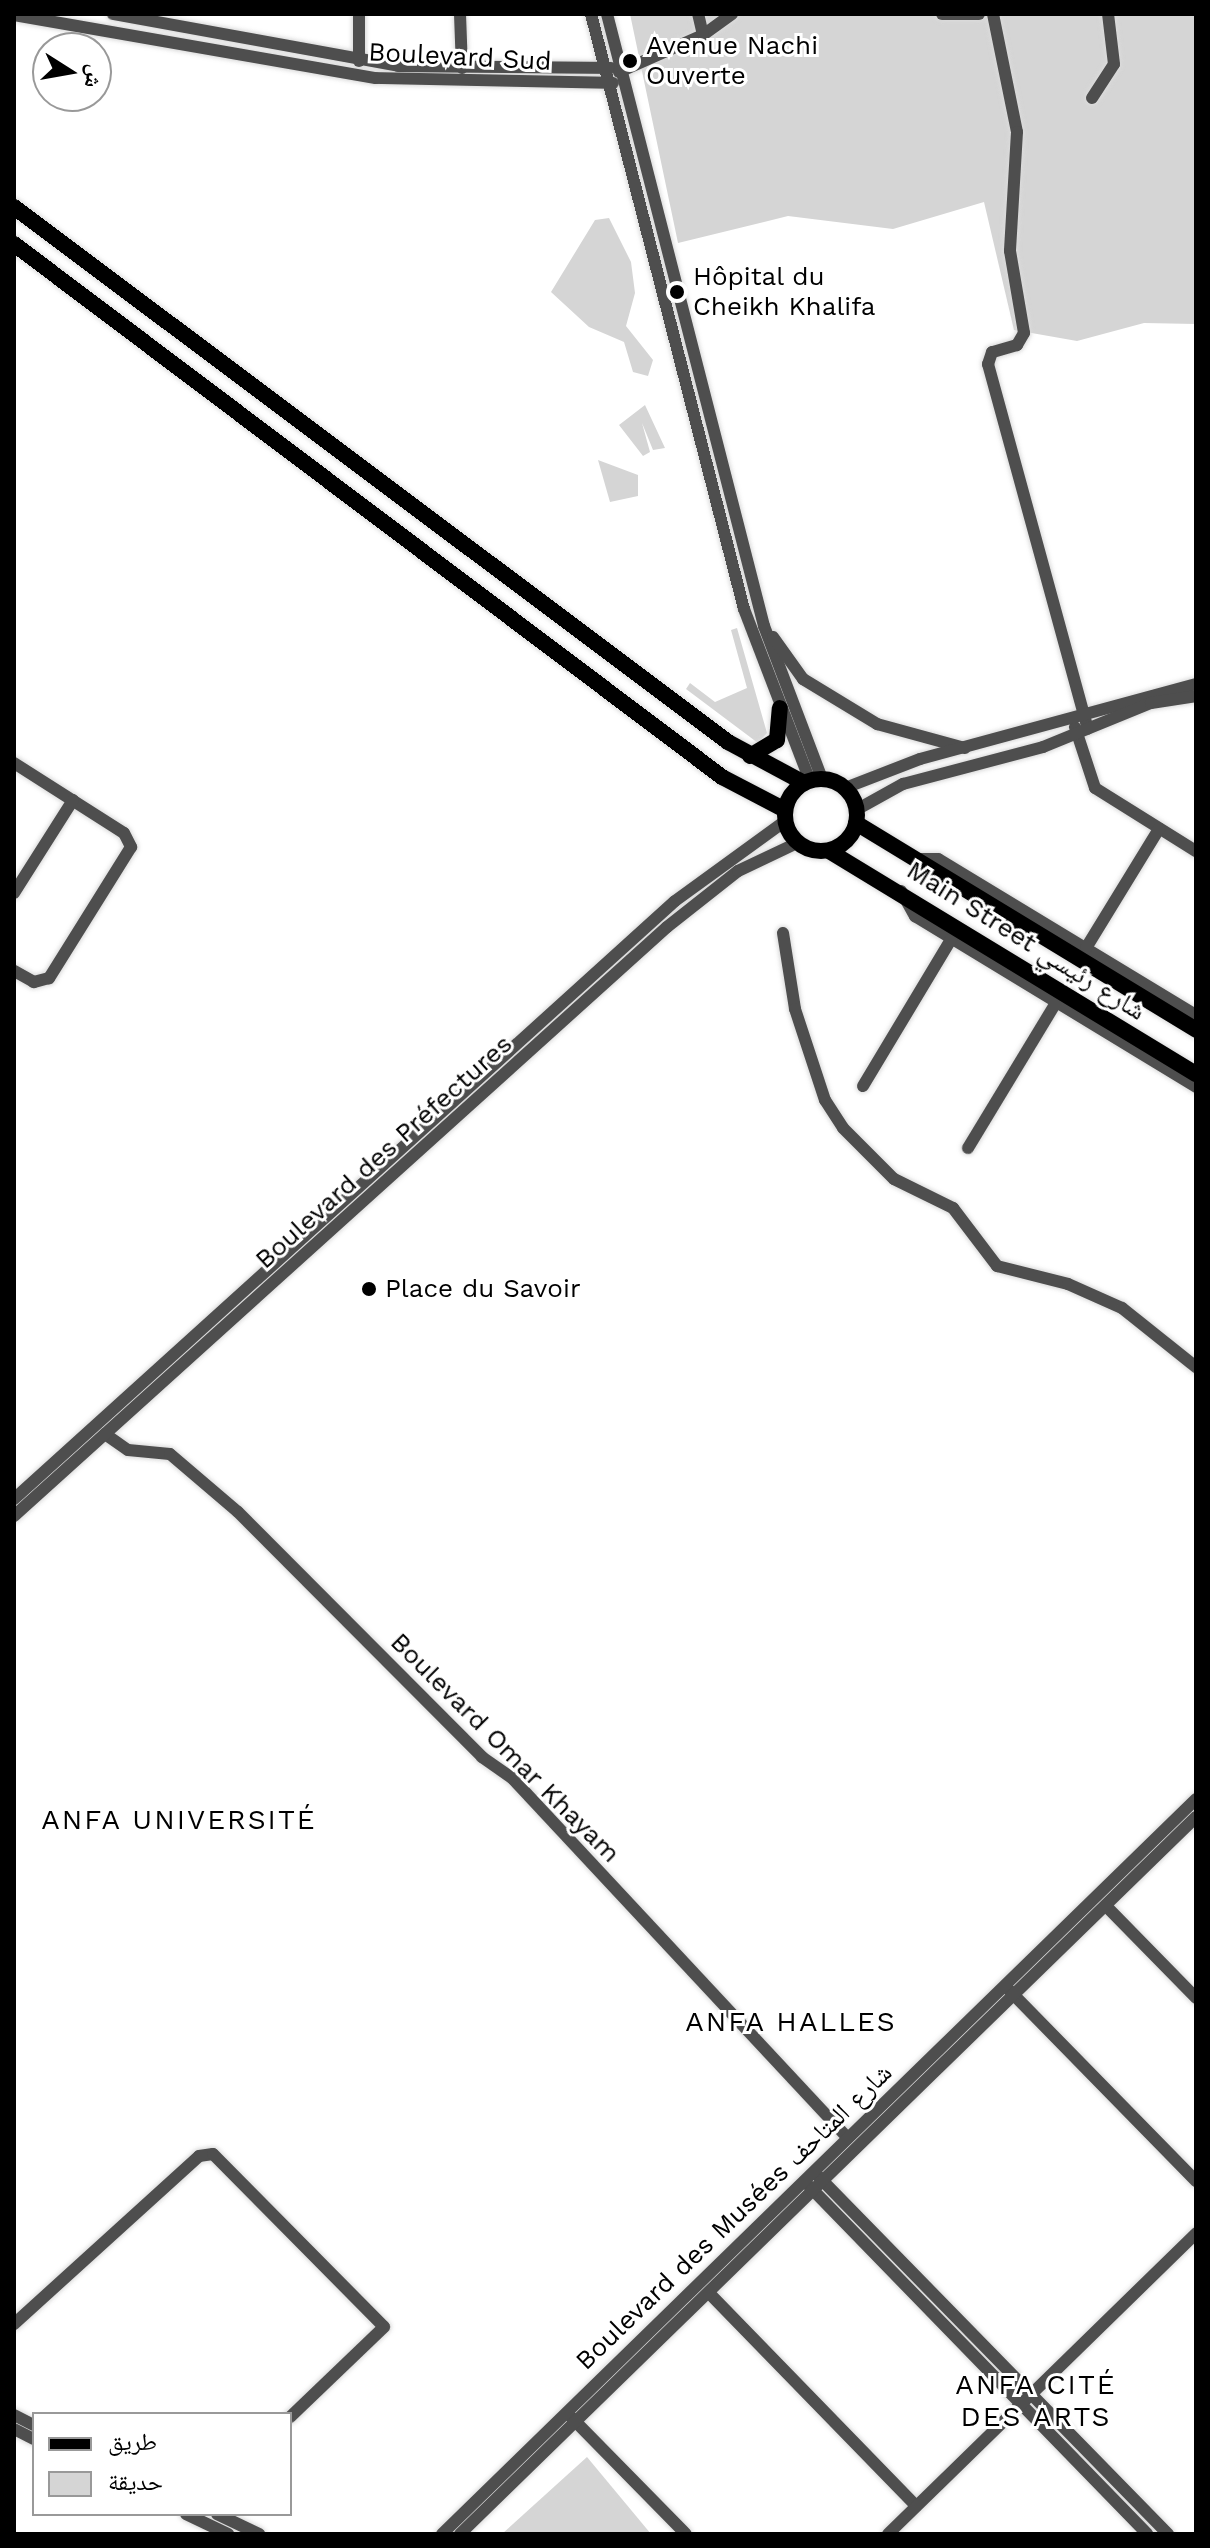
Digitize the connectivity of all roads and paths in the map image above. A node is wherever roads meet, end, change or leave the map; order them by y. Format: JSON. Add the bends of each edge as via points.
{"nodes":[{"id":1,"x":16,"y":14,"type":"edge"},
{"id":2,"x":113,"y":14,"type":"edge"},
{"id":3,"x":359,"y":14,"type":"edge"},
{"id":4,"x":460,"y":14,"type":"edge"},
{"id":5,"x":591,"y":14,"type":"edge"},
{"id":6,"x":607,"y":14,"type":"edge"},
{"id":7,"x":698,"y":14,"type":"edge"},
{"id":8,"x":732,"y":14,"type":"edge"},
{"id":9,"x":942,"y":14,"type":"edge"},
{"id":10,"x":1108,"y":14,"type":"edge"},
{"id":11,"x":976,"y":16,"type":"edge"},
{"id":12,"x":994,"y":19,"type":"edge"},
{"id":13,"x":703,"y":35,"type":"junction"},
{"id":14,"x":359,"y":61,"type":"junction"},
{"id":15,"x":462,"y":68,"type":"junction"},
{"id":16,"x":604,"y":70,"type":"junction"},
{"id":17,"x":620,"y":73,"type":"junction"},
{"id":18,"x":607,"y":84,"type":"junction"},
{"id":19,"x":1092,"y":98,"type":"dead end"},
{"id":20,"x":14,"y":207,"type":"edge"},
{"id":21,"x":14,"y":244,"type":"edge"},
{"id":22,"x":362,"y":466,"type":"junction"},
{"id":23,"x":345,"y":492,"type":"junction"},
{"id":24,"x":419,"y":509,"type":"junction"},
{"id":25,"x":403,"y":536,"type":"junction"},
{"id":26,"x":764,"y":626,"type":"junction"},
{"id":27,"x":1196,"y":684,"type":"edge"},
{"id":28,"x":1196,"y":696,"type":"edge"},
{"id":29,"x":780,"y":708,"type":"junction"},
{"id":30,"x":1079,"y":718,"type":"junction"},
{"id":31,"x":1083,"y":732,"type":"junction"},
{"id":32,"x":968,"y":749,"type":"junction"},
{"id":33,"x":750,"y":756,"type":"junction"},
{"id":34,"x":14,"y":763,"type":"edge"},
{"id":35,"x":812,"y":781,"type":"junction"},
{"id":36,"x":845,"y":788,"type":"junction"},
{"id":37,"x":73,"y":800,"type":"junction"},
{"id":38,"x":785,"y":816,"type":"junction"},
{"id":39,"x":856,"y":817,"type":"junction"},
{"id":40,"x":1159,"y":829,"type":"junction"},
{"id":41,"x":797,"y":843,"type":"junction"},
{"id":42,"x":829,"y":851,"type":"junction"},
{"id":43,"x":1196,"y":851,"type":"edge"},
{"id":44,"x":914,"y":859,"type":"junction"},
{"id":45,"x":901,"y":891,"type":"junction"},
{"id":46,"x":14,"y":893,"type":"edge"},
{"id":47,"x":783,"y":933,"type":"dead end"},
{"id":48,"x":952,"y":938,"type":"junction"},
{"id":49,"x":1086,"y":948,"type":"junction"},
{"id":50,"x":14,"y":971,"type":"edge"},
{"id":51,"x":1057,"y":1001,"type":"junction"},
{"id":52,"x":1196,"y":1015,"type":"edge"},
{"id":53,"x":1196,"y":1030,"type":"edge"},
{"id":54,"x":1196,"y":1074,"type":"edge"},
{"id":55,"x":863,"y":1086,"type":"dead end"},
{"id":56,"x":1196,"y":1087,"type":"edge"},
{"id":57,"x":968,"y":1148,"type":"dead end"},
{"id":58,"x":310,"y":1240,"type":"junction"},
{"id":59,"x":1196,"y":1367,"type":"edge"},
{"id":60,"x":106,"y":1427,"type":"junction"},
{"id":61,"x":14,"y":1499,"type":"edge"},
{"id":62,"x":14,"y":1516,"type":"edge"},
{"id":63,"x":1196,"y":1799,"type":"edge"},
{"id":64,"x":1196,"y":1817,"type":"edge"},
{"id":65,"x":1106,"y":1906,"type":"junction"},
{"id":66,"x":1007,"y":1989,"type":"junction"},
{"id":67,"x":1196,"y":1998,"type":"edge"},
{"id":68,"x":847,"y":2137,"type":"junction"},
{"id":69,"x":813,"y":2181,"type":"junction"},
{"id":70,"x":1196,"y":2181,"type":"edge"},
{"id":71,"x":1196,"y":2233,"type":"edge"},
{"id":72,"x":709,"y":2293,"type":"junction"},
{"id":73,"x":14,"y":2324,"type":"edge"},
{"id":74,"x":1031,"y":2394,"type":"junction"},
{"id":75,"x":1021,"y":2404,"type":"junction"},
{"id":76,"x":14,"y":2415,"type":"edge"},
{"id":77,"x":292,"y":2415,"type":"edge"},
{"id":78,"x":571,"y":2417,"type":"junction"},
{"id":79,"x":32,"y":2424,"type":"edge"},
{"id":80,"x":14,"y":2429,"type":"edge"},
{"id":81,"x":32,"y":2438,"type":"edge"},
{"id":82,"x":916,"y":2506,"type":"junction"},
{"id":83,"x":190,"y":2516,"type":"edge"},
{"id":84,"x":221,"y":2516,"type":"edge"},
{"id":85,"x":228,"y":2534,"type":"edge"},
{"id":86,"x":259,"y":2534,"type":"edge"},
{"id":87,"x":442,"y":2534,"type":"edge"},
{"id":88,"x":460,"y":2534,"type":"edge"},
{"id":89,"x":686,"y":2534,"type":"edge"},
{"id":90,"x":888,"y":2534,"type":"edge"},
{"id":91,"x":1147,"y":2534,"type":"edge"},
{"id":92,"x":1168,"y":2534,"type":"edge"}],
"edges":[{"from":1,"to":18,"type":"street","name":"Boulevard Sud","via":[[376,78]]},
{"from":2,"to":14,"type":"street","name":"Boulevard Sud"},
{"from":3,"to":14,"type":"street"},
{"from":4,"to":15,"type":"street"},
{"from":5,"to":16,"type":"street"},
{"from":6,"to":17,"type":"street"},
{"from":7,"to":13,"type":"street"},
{"from":8,"to":13,"type":"street"},
{"from":9,"to":11,"type":"street"},
{"from":10,"to":19,"type":"street","via":[[1114,64]]},
{"from":11,"to":12,"type":"street"},
{"from":12,"to":30,"type":"street","via":[[1017,132],[1010,251],[1024,333],[1017,345],[992,352],[988,364]]},
{"from":13,"to":17,"type":"street","via":[[661,60]]},
{"from":14,"to":15,"type":"street","name":"Boulevard Sud"},
{"from":15,"to":16,"type":"street","name":"Boulevard Sud"},
{"from":16,"to":17,"type":"street","name":"Boulevard Sud"},
{"from":16,"to":18,"type":"street"},
{"from":17,"to":18,"type":"street","name":"Boulevard Sud"},
{"from":17,"to":26,"type":"street"},
{"from":18,"to":29,"type":"street","via":[[741,596]]},
{"from":20,"to":22,"type":"main road"},
{"from":21,"to":23,"type":"main road"},
{"from":22,"to":23,"type":"main road"},
{"from":22,"to":24,"type":"main road"},
{"from":23,"to":25,"type":"main road"},
{"from":24,"to":25,"type":"main road"},
{"from":24,"to":33,"type":"main road"},
{"from":25,"to":38,"type":"main road","via":[[722,777]]},
{"from":26,"to":32,"type":"street","via":[[796,672],[820,690],[898,733]]},
{"from":26,"to":35,"type":"street"},
{"from":27,"to":30,"type":"street"},
{"from":28,"to":31,"type":"street","via":[[1151,703]]},
{"from":29,"to":33,"type":"main road","via":[[777,740]]},
{"from":29,"to":35,"type":"street"},
{"from":30,"to":31,"type":"street"},
{"from":30,"to":32,"type":"street"},
{"from":31,"to":39,"type":"street","via":[[903,784]]},
{"from":31,"to":40,"type":"street","via":[[1095,788]]},
{"from":32,"to":36,"type":"street"},
{"from":33,"to":35,"type":"main road"},
{"from":34,"to":37,"type":"street"},
{"from":35,"to":36,"type":"main road"},
{"from":35,"to":38,"type":"main road"},
{"from":36,"to":39,"type":"main road"},
{"from":37,"to":46,"type":"street"},
{"from":37,"to":50,"type":"street","via":[[127,835],[130,851],[49,978],[34,982]]},
{"from":38,"to":41,"type":"main road"},
{"from":38,"to":58,"type":"street","name":"Boulevard des Préfectures","via":[[691,886]]},
{"from":39,"to":42,"type":"main road"},
{"from":39,"to":44,"type":"main road","name":"Main Street شارع رئيسي"},
{"from":40,"to":43,"type":"street"},
{"from":40,"to":49,"type":"street"},
{"from":41,"to":42,"type":"main road"},
{"from":41,"to":58,"type":"street","name":"Boulevard des Préfectures","via":[[772,850],[692,905]]},
{"from":42,"to":45,"type":"main road","name":"Main Street شارع رئيسي"},
{"from":44,"to":49,"type":"street","via":[[938,859]]},
{"from":44,"to":53,"type":"main road","name":"Main Street شارع رئيسي"},
{"from":45,"to":48,"type":"street","via":[[907,910]]},
{"from":45,"to":54,"type":"main road","name":"Main Street شارع رئيسي"},
{"from":47,"to":59,"type":"street","via":[[795,1009],[825,1100],[843,1128],[894,1179],[953,1208],[997,1266],[1068,1284],[1122,1308]]},
{"from":48,"to":51,"type":"street"},
{"from":48,"to":55,"type":"street"},
{"from":49,"to":52,"type":"street"},
{"from":51,"to":56,"type":"street"},
{"from":51,"to":57,"type":"street"},
{"from":58,"to":60,"type":"street","name":"Boulevard des Préfectures"},
{"from":60,"to":61,"type":"street","name":"Boulevard des Préfectures"},
{"from":60,"to":62,"type":"street","name":"Boulevard des Préfectures"},
{"from":60,"to":68,"type":"street","name":"Boulevard Omar Khayam","via":[[128,1450],[170,1454],[248,1522],[513,1779]]},
{"from":63,"to":66,"type":"street","name":"Boulevard des Musées شارع المتاحف"},
{"from":64,"to":65,"type":"street","name":"Boulevard des Musées شارع المتاحف"},
{"from":65,"to":66,"type":"street","name":"Boulevard des Musées شارع المتاحف"},
{"from":65,"to":67,"type":"street"},
{"from":66,"to":68,"type":"street","name":"Boulevard des Musées شارع المتاحف"},
{"from":66,"to":69,"type":"street","name":"Boulevard des Musées شارع المتاحف"},
{"from":66,"to":70,"type":"street"},
{"from":68,"to":69,"type":"street","name":"Boulevard des Musées شارع المتاحف"},
{"from":69,"to":72,"type":"street","name":"Boulevard des Musées شارع المتاحف"},
{"from":69,"to":74,"type":"street"},
{"from":69,"to":75,"type":"street"},
{"from":69,"to":78,"type":"street","name":"Boulevard des Musées شارع المتاحف"},
{"from":71,"to":74,"type":"street"},
{"from":72,"to":78,"type":"street","name":"Boulevard des Musées شارع المتاحف"},
{"from":72,"to":82,"type":"street"},
{"from":73,"to":77,"type":"street","via":[[199,2156],[213,2154],[384,2327]]},
{"from":74,"to":75,"type":"street"},
{"from":74,"to":92,"type":"street"},
{"from":75,"to":82,"type":"street"},
{"from":75,"to":91,"type":"street"},
{"from":76,"to":79,"type":"street"},
{"from":78,"to":87,"type":"street","name":"Boulevard des Musées شارع المتاحف"},
{"from":78,"to":88,"type":"street","name":"Boulevard des Musées شارع المتاحف"},
{"from":78,"to":89,"type":"street"},
{"from":80,"to":81,"type":"street"},
{"from":82,"to":90,"type":"street"},
{"from":83,"to":85,"type":"street"},
{"from":84,"to":86,"type":"street"}]}
